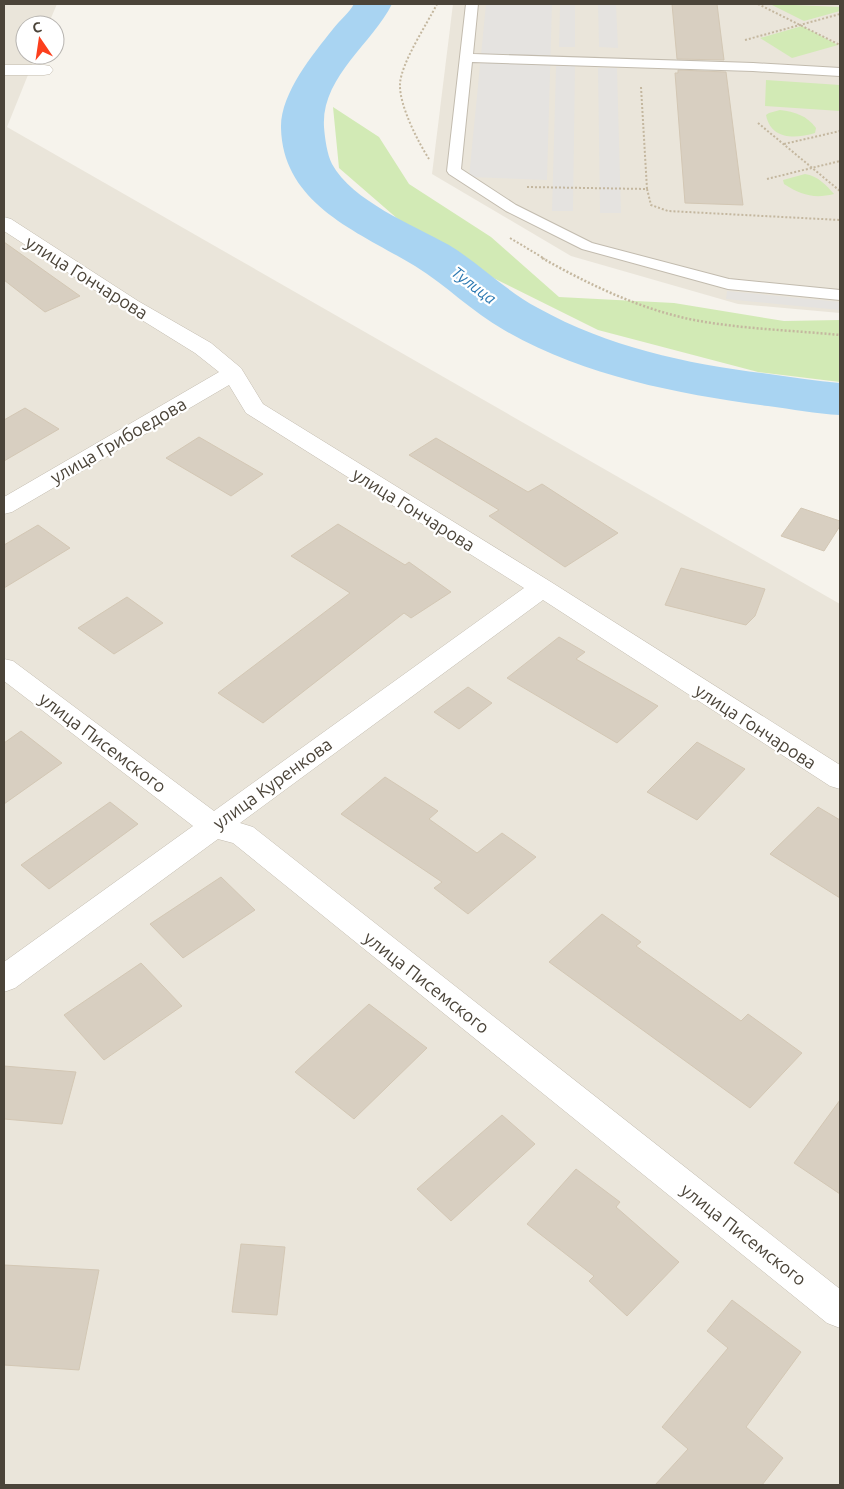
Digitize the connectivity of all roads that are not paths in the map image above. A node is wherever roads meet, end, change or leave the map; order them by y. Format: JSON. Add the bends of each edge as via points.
{"nodes":[{"id":1,"x":472,"y":4,"type":"edge"},
{"id":2,"x":466,"y":58,"type":"junction"},
{"id":3,"x":4,"y":70,"type":"edge"},
{"id":4,"x":44,"y":70,"type":"dead end"},
{"id":5,"x":840,"y":72,"type":"edge"},
{"id":6,"x":4,"y":223,"type":"edge"},
{"id":7,"x":840,"y":295,"type":"edge"},
{"id":8,"x":233,"y":374,"type":"junction"},
{"id":9,"x":4,"y":507,"type":"edge"},
{"id":10,"x":542,"y":588,"type":"junction"},
{"id":11,"x":4,"y":668,"type":"edge"},
{"id":12,"x":840,"y":780,"type":"edge"},
{"id":13,"x":212,"y":826,"type":"junction"},
{"id":14,"x":4,"y":979,"type":"edge"},
{"id":15,"x":840,"y":1310,"type":"edge"}],
"edges":[{"from":1,"to":2,"type":"lane"},
{"from":2,"to":5,"type":"lane"},
{"from":2,"to":7,"type":"lane","via":[[454,170],[511,208],[587,246],[728,284]]},
{"from":3,"to":4,"type":"street"},
{"from":6,"to":8,"type":"street","name":"улица Гончарова","via":[[202,348]]},
{"from":8,"to":9,"type":"street","name":"улица Грибоедова"},
{"from":8,"to":10,"type":"street","name":"улица Гончарова","via":[[254,408]]},
{"from":10,"to":12,"type":"street","name":"улица Гончарова"},
{"from":10,"to":13,"type":"street","name":"улица Куренкова"},
{"from":11,"to":13,"type":"street","name":"улица Писемского"},
{"from":13,"to":14,"type":"street","name":"улица Куренкова"},
{"from":13,"to":15,"type":"street","name":"улица Писемского","via":[[243,835]]}]}
